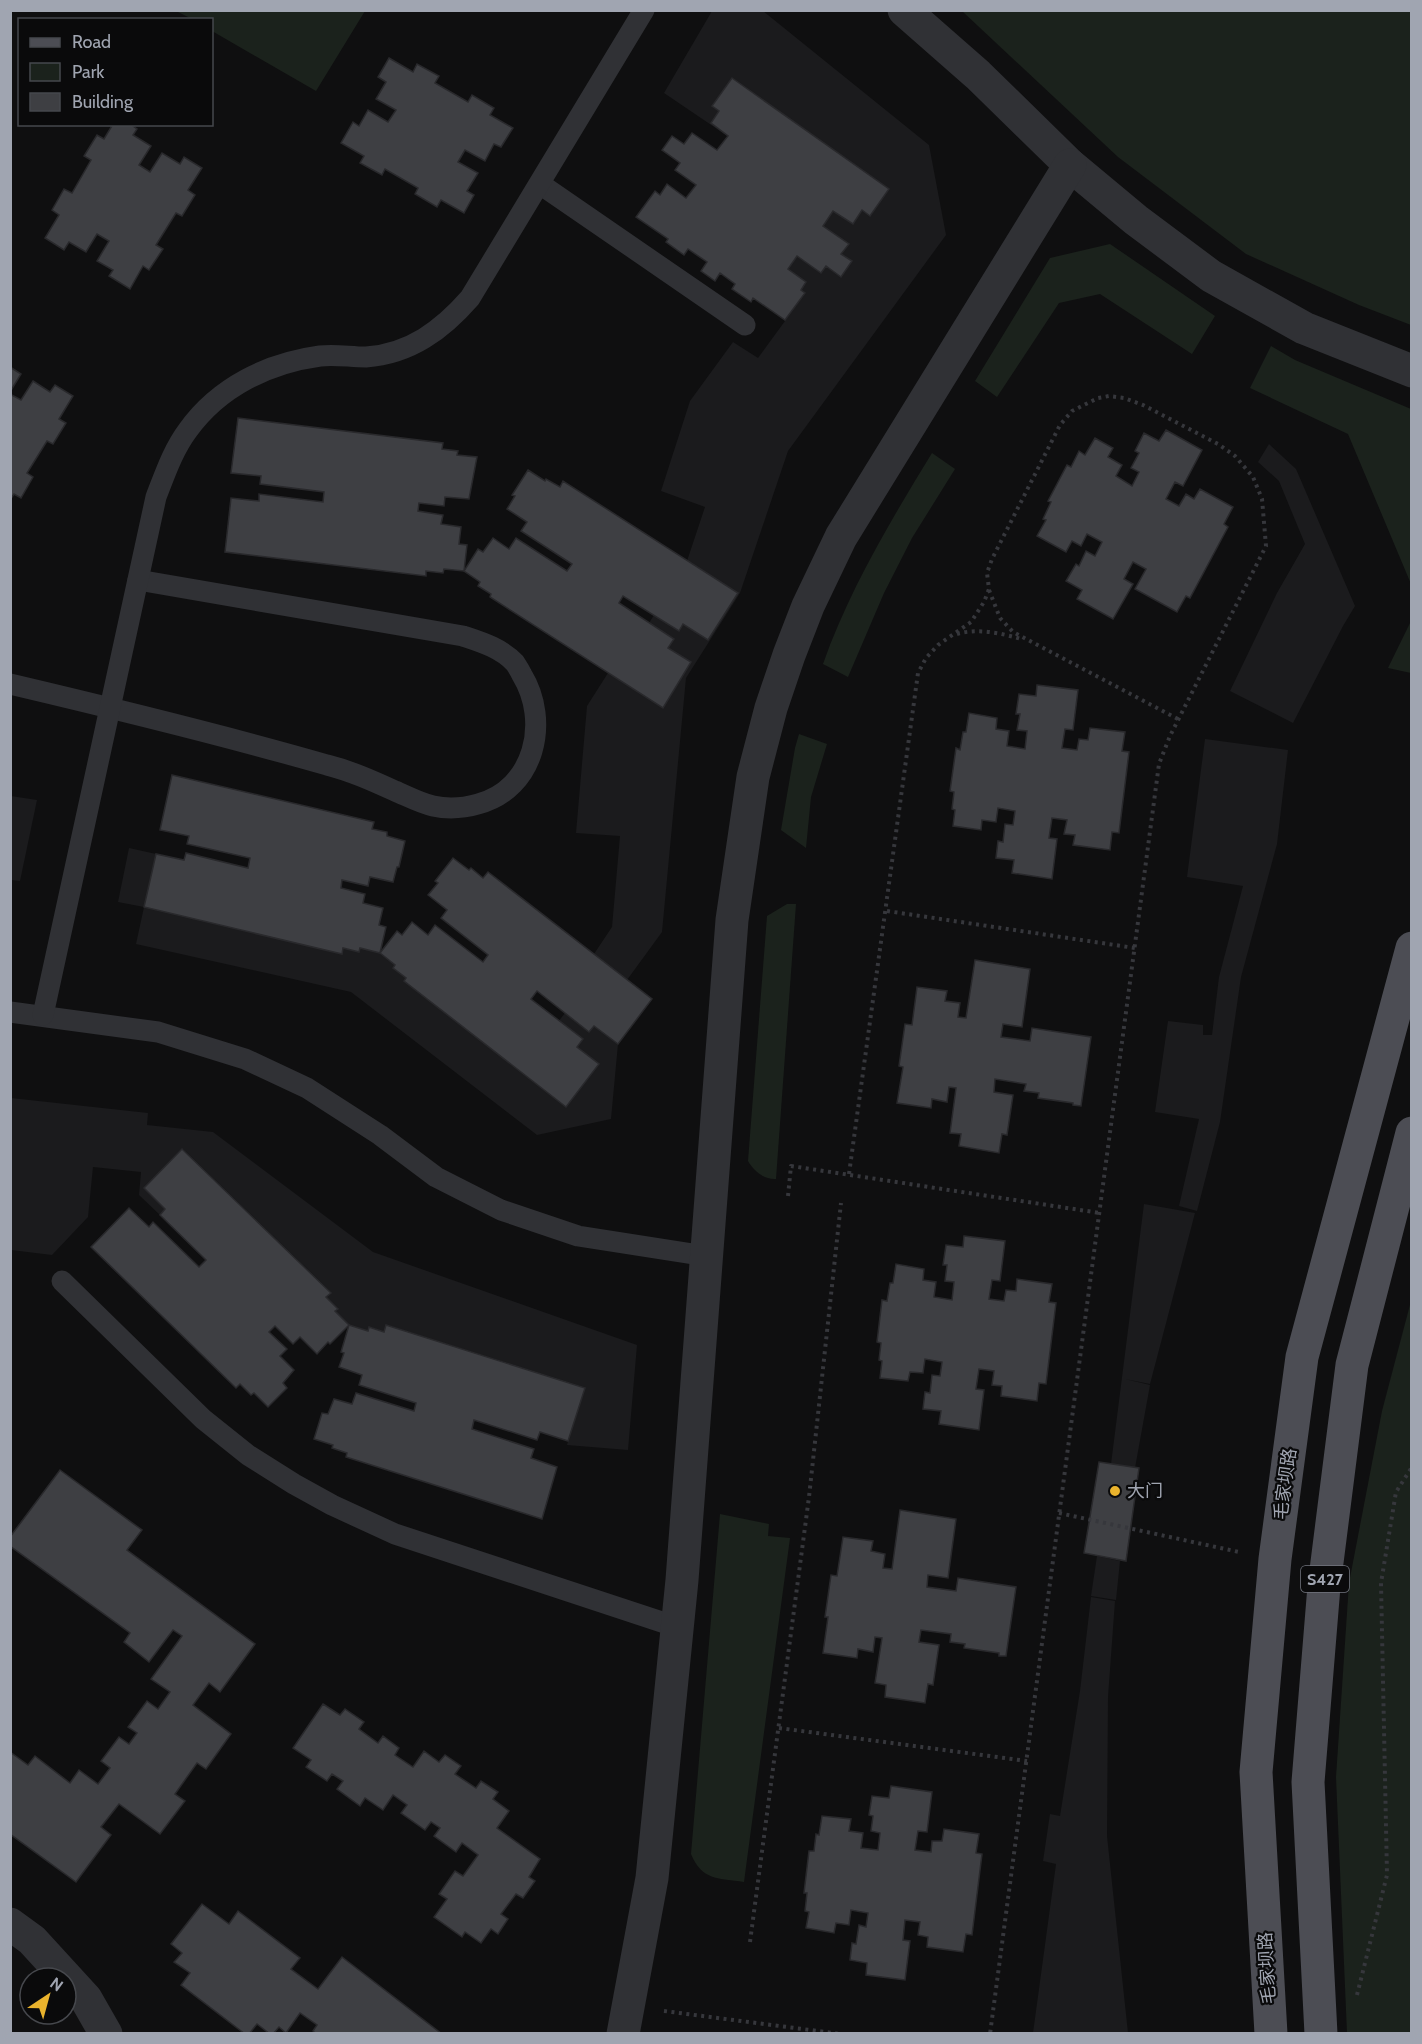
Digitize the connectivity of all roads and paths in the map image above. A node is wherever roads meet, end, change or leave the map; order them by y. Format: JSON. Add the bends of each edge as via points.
{"nodes":[{"id":1,"x":644,"y":10,"type":"edge"},
{"id":2,"x":904,"y":10,"type":"edge"},
{"id":3,"x":1070,"y":165,"type":"junction"},
{"id":4,"x":540,"y":184,"type":"junction"},
{"id":5,"x":745,"y":325,"type":"dead end"},
{"id":6,"x":1412,"y":371,"type":"edge"},
{"id":7,"x":138,"y":580,"type":"junction"},
{"id":8,"x":989,"y":589,"type":"junction"},
{"id":9,"x":954,"y":635,"type":"junction"},
{"id":10,"x":1027,"y":641,"type":"junction"},
{"id":11,"x":10,"y":684,"type":"edge"},
{"id":12,"x":111,"y":708,"type":"junction"},
{"id":13,"x":1178,"y":719,"type":"junction"},
{"id":14,"x":887,"y":911,"type":"junction"},
{"id":15,"x":1135,"y":948,"type":"junction"},
{"id":16,"x":1412,"y":948,"type":"edge"},
{"id":17,"x":10,"y":1012,"type":"edge"},
{"id":18,"x":43,"y":1015,"type":"junction"},
{"id":19,"x":1412,"y":1133,"type":"edge"},
{"id":20,"x":849,"y":1174,"type":"junction"},
{"id":21,"x":788,"y":1196,"type":"dead end"},
{"id":22,"x":841,"y":1203,"type":"dead end"},
{"id":23,"x":1100,"y":1213,"type":"junction"},
{"id":24,"x":706,"y":1256,"type":"junction"},
{"id":25,"x":62,"y":1281,"type":"dead end"},
{"id":26,"x":1412,"y":1467,"type":"edge"},
{"id":27,"x":1059,"y":1514,"type":"junction"},
{"id":28,"x":1275,"y":1560,"type":"junction"},
{"id":29,"x":677,"y":1627,"type":"junction"},
{"id":30,"x":779,"y":1728,"type":"junction"},
{"id":31,"x":1027,"y":1761,"type":"junction"},
{"id":32,"x":10,"y":1924,"type":"edge"},
{"id":33,"x":750,"y":1942,"type":"dead end"},
{"id":34,"x":1356,"y":2000,"type":"dead end"},
{"id":35,"x":625,"y":2020,"type":"edge"},
{"id":36,"x":106,"y":2034,"type":"edge"},
{"id":37,"x":841,"y":2034,"type":"edge"},
{"id":38,"x":990,"y":2034,"type":"edge"},
{"id":39,"x":1270,"y":2034,"type":"edge"},
{"id":40,"x":1321,"y":2034,"type":"edge"}],
"edges":[{"from":1,"to":4,"type":"lane"},
{"from":2,"to":3,"type":"street"},
{"from":3,"to":6,"type":"street","via":[[1211,276],[1304,328]]},
{"from":3,"to":24,"type":"street","via":[[841,537],[808,606],[778,687],[753,777],[732,920]]},
{"from":4,"to":5,"type":"lane"},
{"from":4,"to":7,"type":"lane","via":[[470,298],[429,337],[400,351],[367,357],[322,356],[257,372],[205,410],[187,431],[156,497]]},
{"from":7,"to":12,"type":"lane"},
{"from":7,"to":12,"type":"lane","via":[[463,636],[489,645],[515,663],[529,687],[537,715],[536,737],[530,758],[499,795],[455,808],[433,806],[330,765]]},
{"from":8,"to":9,"type":"path","via":[[971,622]]},
{"from":8,"to":10,"type":"path","via":[[1000,618]]},
{"from":8,"to":13,"type":"path","via":[[987,573],[992,559],[1060,425],[1072,411],[1098,398],[1124,398],[1218,444],[1253,477],[1262,499],[1266,546]]},
{"from":9,"to":10,"type":"path","via":[[990,632]]},
{"from":9,"to":14,"type":"path","via":[[926,658],[918,674]]},
{"from":10,"to":13,"type":"path"},
{"from":11,"to":12,"type":"lane"},
{"from":12,"to":18,"type":"lane"},
{"from":13,"to":15,"type":"path","via":[[1159,764]]},
{"from":14,"to":15,"type":"path"},
{"from":14,"to":20,"type":"path"},
{"from":15,"to":23,"type":"path"},
{"from":16,"to":28,"type":"main road","name":"毛家坝路","number":"S427","via":[[1302,1357]]},
{"from":17,"to":18,"type":"lane"},
{"from":18,"to":24,"type":"lane","via":[[158,1032],[245,1059],[307,1088],[436,1177],[501,1210],[578,1236]]},
{"from":19,"to":40,"type":"main road","number":"S427","via":[[1352,1365],[1324,1586],[1308,1782]]},
{"from":20,"to":21,"type":"path","via":[[791,1166]]},
{"from":20,"to":23,"type":"path"},
{"from":22,"to":30,"type":"path"},
{"from":23,"to":27,"type":"path"},
{"from":24,"to":29,"type":"street"},
{"from":25,"to":29,"type":"lane","via":[[203,1419],[248,1455],[332,1505],[395,1534]]},
{"from":26,"to":34,"type":"path","via":[[1396,1492],[1381,1583],[1387,1875]]},
{"from":27,"to":28,"type":"path"},
{"from":27,"to":31,"type":"path"},
{"from":28,"to":39,"type":"main road","name":"毛家坝路","number":"S427","via":[[1256,1772]]},
{"from":29,"to":35,"type":"street","via":[[652,1878]]},
{"from":30,"to":31,"type":"path"},
{"from":30,"to":33,"type":"path"},
{"from":31,"to":38,"type":"path"},
{"from":32,"to":36,"type":"street","via":[[32,1940],[86,1999]]},
{"from":35,"to":37,"type":"path"}]}
